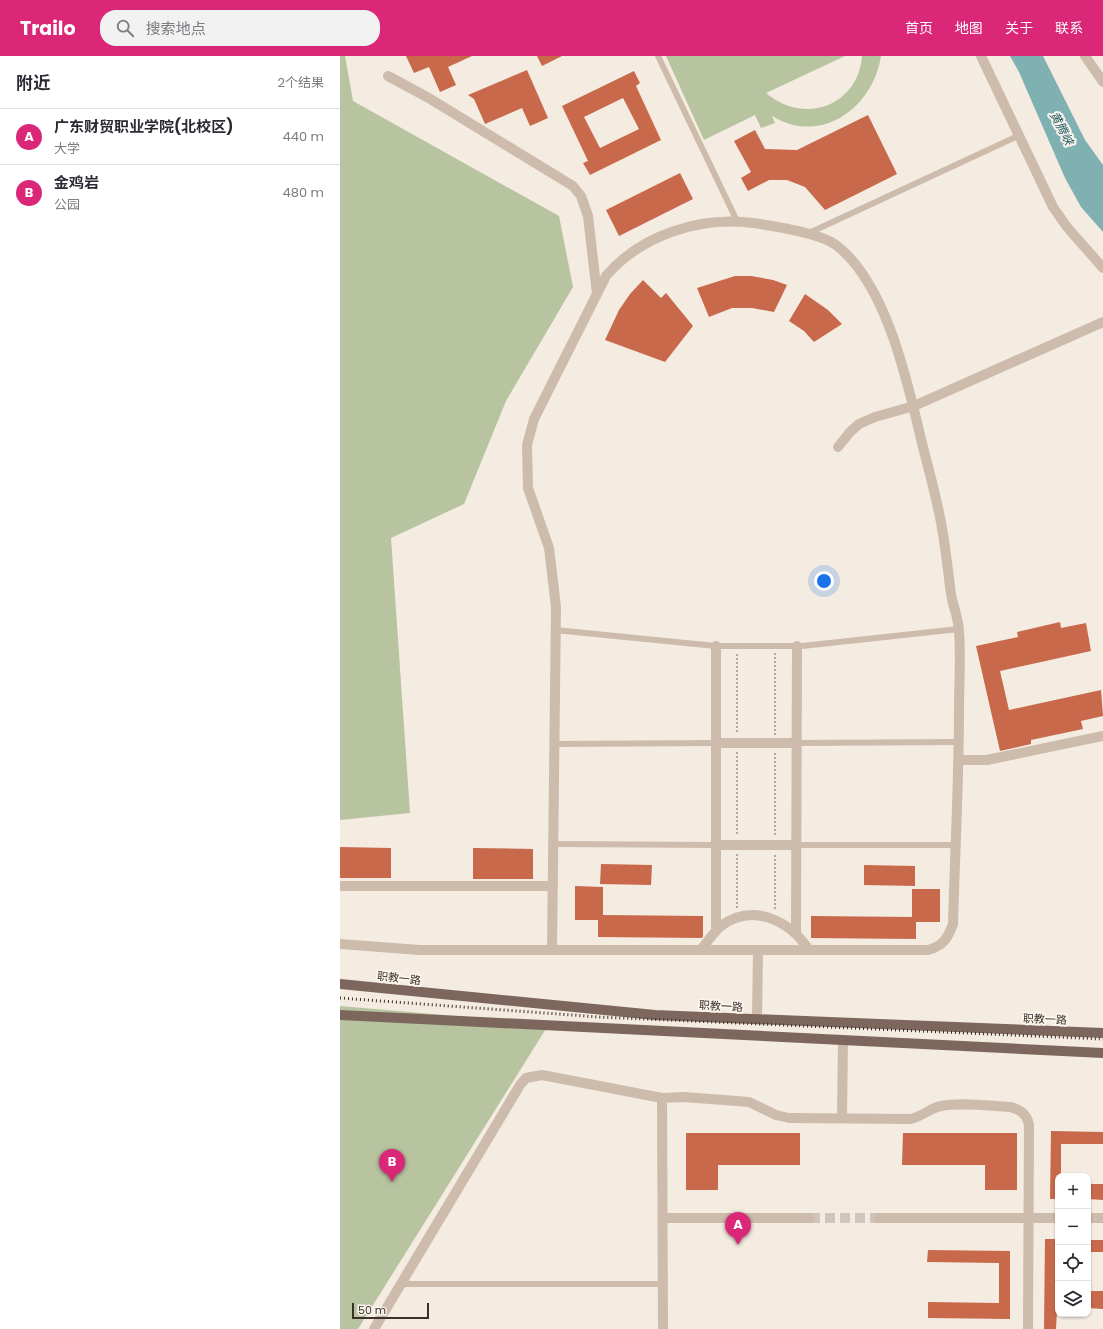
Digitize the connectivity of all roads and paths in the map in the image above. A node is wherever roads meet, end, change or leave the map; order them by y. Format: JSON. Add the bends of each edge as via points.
{"nodes":[{"id":1,"x":658,"y":56,"type":"edge"},
{"id":2,"x":981,"y":56,"type":"edge"},
{"id":3,"x":1085,"y":56,"type":"edge"},
{"id":4,"x":388,"y":76,"type":"dead end"},
{"id":5,"x":1103,"y":82,"type":"edge"},
{"id":6,"x":1018,"y":136,"type":"junction"},
{"id":7,"x":737,"y":221,"type":"junction"},
{"id":8,"x":808,"y":234,"type":"junction"},
{"id":9,"x":1103,"y":268,"type":"edge"},
{"id":10,"x":597,"y":294,"type":"junction"},
{"id":11,"x":1103,"y":322,"type":"edge"},
{"id":12,"x":914,"y":406,"type":"junction"},
{"id":13,"x":838,"y":447,"type":"dead end"},
{"id":14,"x":960,"y":629,"type":"junction"},
{"id":15,"x":556,"y":630,"type":"junction"},
{"id":16,"x":716,"y":646,"type":"junction"},
{"id":17,"x":737,"y":646,"type":"junction"},
{"id":18,"x":775,"y":646,"type":"junction"},
{"id":19,"x":797,"y":646,"type":"junction"},
{"id":20,"x":1103,"y":736,"type":"edge"},
{"id":21,"x":959,"y":742,"type":"junction"},
{"id":22,"x":716,"y":743,"type":"junction"},
{"id":23,"x":737,"y":743,"type":"junction"},
{"id":24,"x":775,"y":743,"type":"junction"},
{"id":25,"x":796,"y":743,"type":"junction"},
{"id":26,"x":554,"y":744,"type":"junction"},
{"id":27,"x":959,"y":760,"type":"junction"},
{"id":28,"x":554,"y":844,"type":"junction"},
{"id":29,"x":716,"y":845,"type":"junction"},
{"id":30,"x":737,"y":845,"type":"junction"},
{"id":31,"x":775,"y":845,"type":"junction"},
{"id":32,"x":796,"y":845,"type":"junction"},
{"id":33,"x":956,"y":845,"type":"junction"},
{"id":34,"x":340,"y":886,"type":"edge"},
{"id":35,"x":553,"y":886,"type":"junction"},
{"id":36,"x":737,"y":919,"type":"junction"},
{"id":37,"x":775,"y":920,"type":"junction"},
{"id":38,"x":716,"y":931,"type":"junction"},
{"id":39,"x":796,"y":934,"type":"junction"},
{"id":40,"x":340,"y":944,"type":"edge"},
{"id":41,"x":552,"y":950,"type":"junction"},
{"id":42,"x":701,"y":950,"type":"junction"},
{"id":43,"x":758,"y":950,"type":"junction"},
{"id":44,"x":809,"y":950,"type":"junction"},
{"id":45,"x":340,"y":984,"type":"edge"},
{"id":46,"x":340,"y":1015,"type":"edge"},
{"id":47,"x":757,"y":1019,"type":"junction"},
{"id":48,"x":1103,"y":1033,"type":"edge"},
{"id":49,"x":843,"y":1040,"type":"junction"},
{"id":50,"x":1103,"y":1053,"type":"edge"},
{"id":51,"x":662,"y":1098,"type":"junction"},
{"id":52,"x":842,"y":1118,"type":"junction"},
{"id":53,"x":664,"y":1218,"type":"junction"},
{"id":54,"x":810,"y":1218,"type":"tunnel mouth"},
{"id":55,"x":878,"y":1218,"type":"tunnel mouth"},
{"id":56,"x":1029,"y":1218,"type":"junction"},
{"id":57,"x":1055,"y":1218,"type":"edge"},
{"id":58,"x":1091,"y":1218,"type":"edge"},
{"id":59,"x":1103,"y":1218,"type":"edge"},
{"id":60,"x":401,"y":1284,"type":"junction"},
{"id":61,"x":664,"y":1284,"type":"junction"},
{"id":62,"x":374,"y":1329,"type":"edge"},
{"id":63,"x":663,"y":1329,"type":"edge"},
{"id":64,"x":1028,"y":1329,"type":"edge"}],
"edges":[{"from":1,"to":7,"type":"lane"},
{"from":2,"to":6,"type":"street"},
{"from":3,"to":5,"type":"street"},
{"from":4,"to":10,"type":"street","via":[[572,186],[581,196],[588,216]]},
{"from":6,"to":8,"type":"lane"},
{"from":6,"to":9,"type":"street","via":[[1053,207]]},
{"from":7,"to":8,"type":"street"},
{"from":7,"to":10,"type":"street","via":[[694,225],[662,235],[618,262],[606,276]]},
{"from":8,"to":12,"type":"street","via":[[834,243],[847,254],[868,282],[880,303]]},
{"from":10,"to":15,"type":"street","via":[[534,419],[526,445],[528,488],[549,548]]},
{"from":11,"to":12,"type":"street"},
{"from":12,"to":13,"type":"street","via":[[859,424]]},
{"from":12,"to":14,"type":"street","via":[[942,526],[952,602]]},
{"from":14,"to":19,"type":"lane"},
{"from":14,"to":21,"type":"street"},
{"from":15,"to":16,"type":"lane"},
{"from":15,"to":26,"type":"street"},
{"from":16,"to":17,"type":"lane"},
{"from":16,"to":22,"type":"street"},
{"from":17,"to":18,"type":"lane"},
{"from":17,"to":23,"type":"path"},
{"from":18,"to":19,"type":"lane"},
{"from":18,"to":24,"type":"path"},
{"from":19,"to":25,"type":"street"},
{"from":20,"to":27,"type":"street","via":[[987,760]]},
{"from":21,"to":25,"type":"lane"},
{"from":21,"to":27,"type":"street"},
{"from":22,"to":23,"type":"street"},
{"from":22,"to":26,"type":"lane"},
{"from":22,"to":29,"type":"street"},
{"from":23,"to":24,"type":"street"},
{"from":23,"to":30,"type":"path"},
{"from":24,"to":25,"type":"street"},
{"from":24,"to":31,"type":"path"},
{"from":25,"to":32,"type":"street"},
{"from":26,"to":28,"type":"street"},
{"from":27,"to":33,"type":"street"},
{"from":28,"to":29,"type":"lane"},
{"from":28,"to":35,"type":"street"},
{"from":29,"to":30,"type":"street"},
{"from":29,"to":38,"type":"street"},
{"from":30,"to":31,"type":"street"},
{"from":30,"to":36,"type":"path"},
{"from":31,"to":32,"type":"street"},
{"from":31,"to":37,"type":"path"},
{"from":32,"to":33,"type":"lane"},
{"from":32,"to":39,"type":"street"},
{"from":33,"to":44,"type":"street","via":[[953,924],[950,934],[938,948]]},
{"from":34,"to":35,"type":"street"},
{"from":35,"to":41,"type":"street"},
{"from":36,"to":37,"type":"street","via":[[755,916]]},
{"from":36,"to":38,"type":"street"},
{"from":37,"to":39,"type":"street"},
{"from":38,"to":42,"type":"street"},
{"from":39,"to":44,"type":"street"},
{"from":40,"to":41,"type":"street","via":[[420,950]]},
{"from":41,"to":42,"type":"street"},
{"from":42,"to":43,"type":"street"},
{"from":43,"to":44,"type":"street"},
{"from":43,"to":47,"type":"street"},
{"from":45,"to":47,"type":"main road","name":"职教一路","via":[[655,1015]]},
{"from":46,"to":49,"type":"main road"},
{"from":47,"to":48,"type":"main road","name":"职教一路"},
{"from":49,"to":50,"type":"main road"},
{"from":49,"to":52,"type":"street"},
{"from":51,"to":52,"type":"street","via":[[684,1097],[749,1102],[788,1118]]},
{"from":51,"to":53,"type":"street"},
{"from":51,"to":60,"type":"street","via":[[542,1075],[526,1078]]},
{"from":52,"to":56,"type":"street","via":[[910,1119],[941,1106],[1018,1109],[1028,1119],[1029,1125]]},
{"from":53,"to":54,"type":"street"},
{"from":53,"to":61,"type":"street"},
{"from":55,"to":56,"type":"street"},
{"from":56,"to":57,"type":"street"},
{"from":56,"to":64,"type":"street"},
{"from":58,"to":59,"type":"street"},
{"from":60,"to":61,"type":"lane"},
{"from":60,"to":62,"type":"street"},
{"from":61,"to":63,"type":"street"}]}
